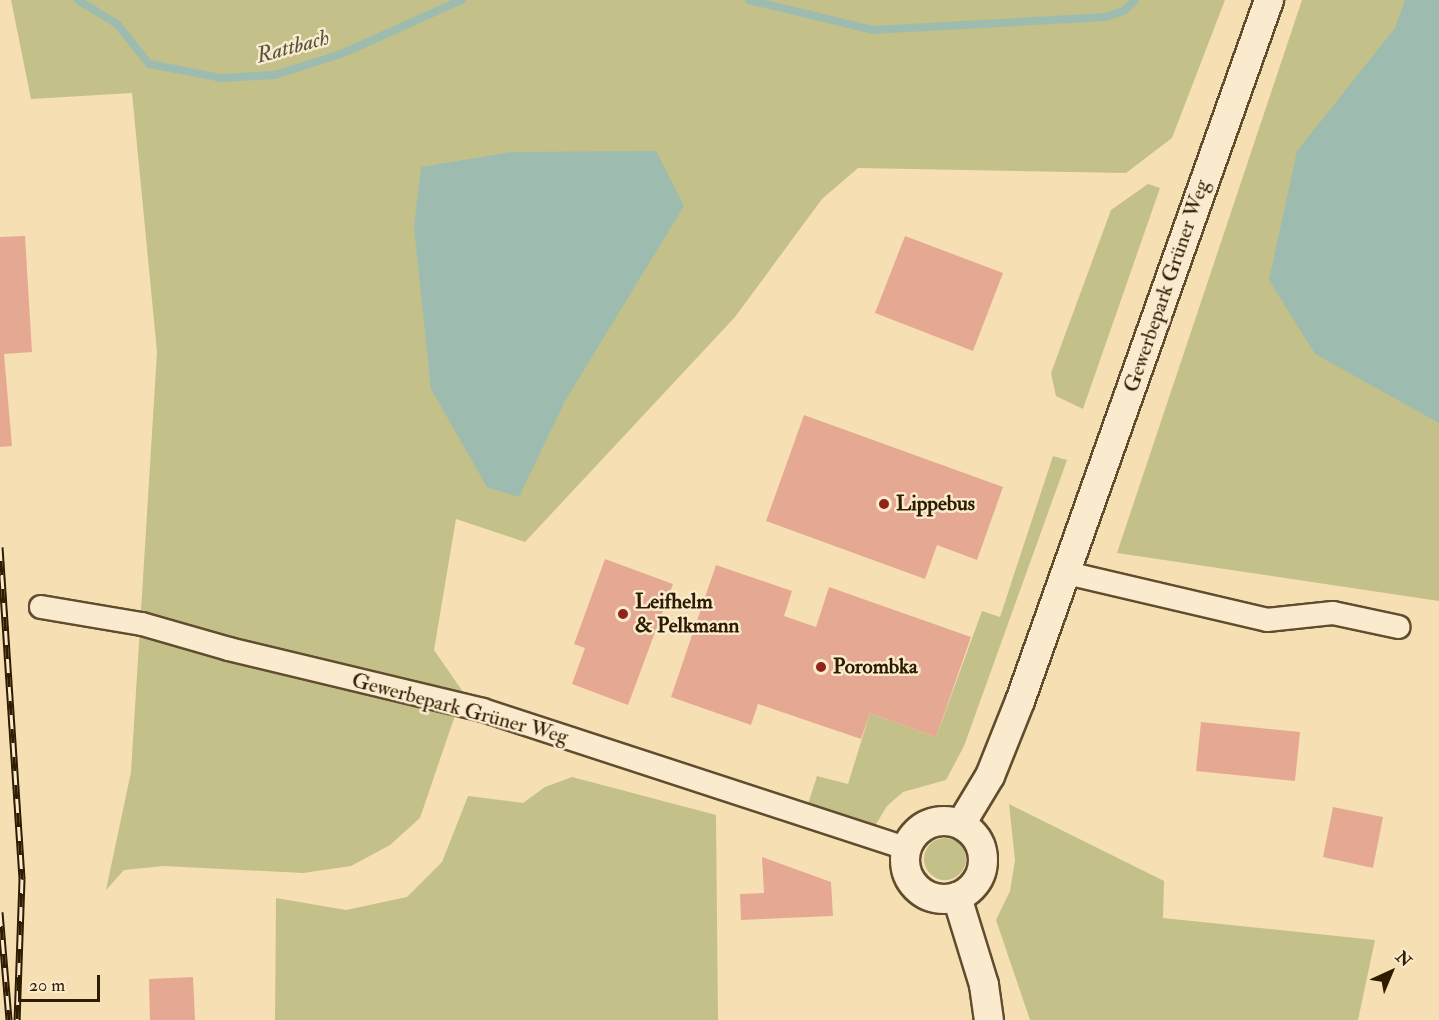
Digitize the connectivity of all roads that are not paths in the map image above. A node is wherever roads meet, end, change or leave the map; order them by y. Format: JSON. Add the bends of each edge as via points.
{"nodes":[{"id":1,"x":1269,"y":0,"type":"edge"},
{"id":2,"x":1067,"y":573,"type":"junction"},
{"id":3,"x":41,"y":607,"type":"dead end"},
{"id":4,"x":1399,"y":627,"type":"dead end"},
{"id":5,"x":961,"y":824,"type":"junction"},
{"id":6,"x":906,"y":848,"type":"junction"},
{"id":7,"x":957,"y":897,"type":"junction"},
{"id":8,"x":989,"y":1020,"type":"edge"}],
"edges":[{"from":1,"to":2,"type":"street","name":"Gewerbepark Grüner Weg"},
{"from":2,"to":4,"type":"street","via":[[1268,620],[1333,613]]},
{"from":2,"to":5,"type":"street","name":"Gewerbepark Grüner Weg","via":[[990,776]]},
{"from":3,"to":6,"type":"street","name":"Gewerbepark Grüner Weg","via":[[142,624],[483,710]]},
{"from":5,"to":6,"type":"street","via":[[944,820],[928,824],[914,833]]},
{"from":5,"to":7,"type":"street","via":[[975,835],[983,853],[982,871],[972,887]]},
{"from":6,"to":7,"type":"street","via":[[905,865],[917,888],[940,899]]},
{"from":7,"to":8,"type":"street","via":[[984,986]]}]}
